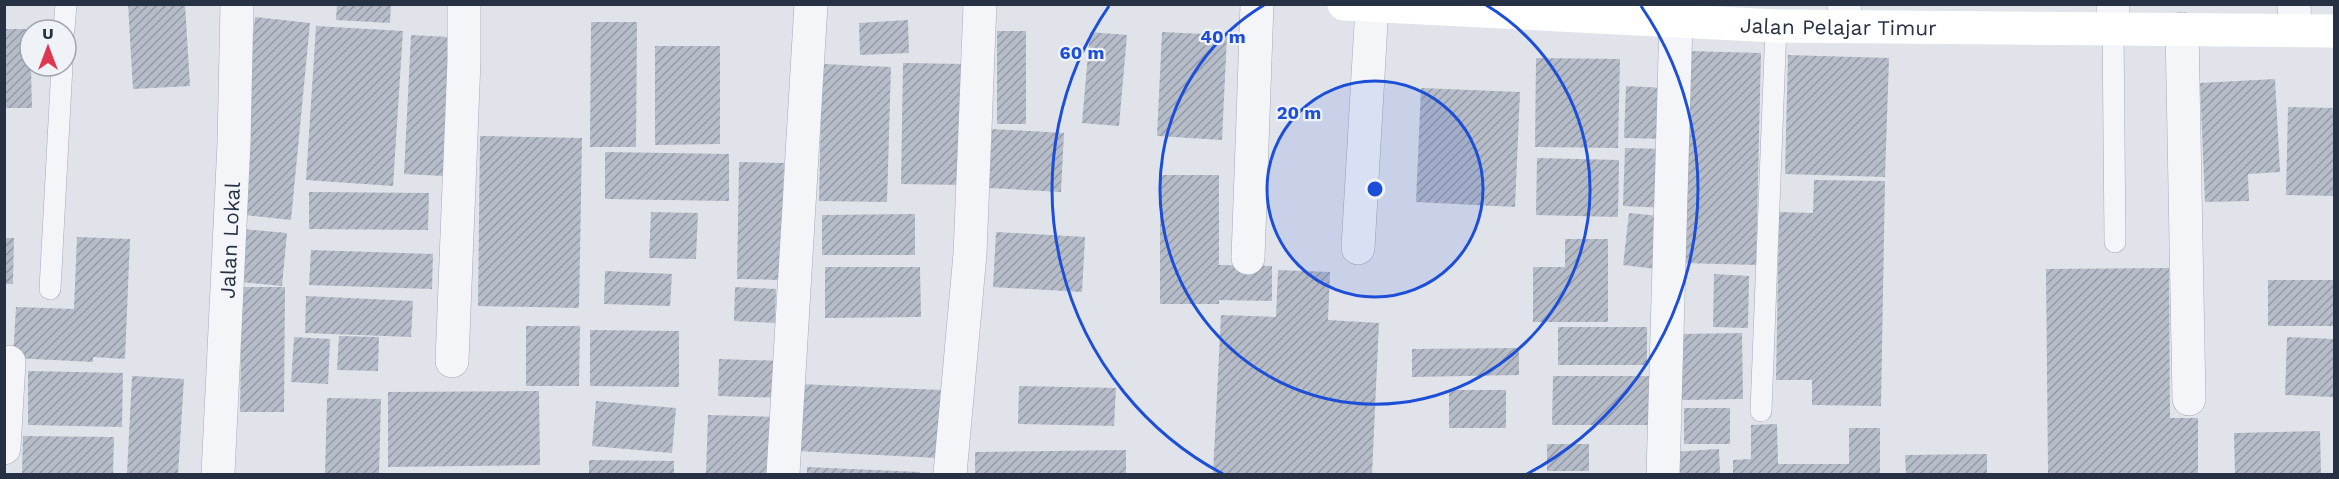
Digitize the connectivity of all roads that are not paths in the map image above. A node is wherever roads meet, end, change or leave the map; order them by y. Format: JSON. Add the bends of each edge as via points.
{"nodes":[{"id":1,"x":237,"y":4,"type":"edge"},
{"id":2,"x":464,"y":4,"type":"edge"},
{"id":3,"x":811,"y":4,"type":"edge"},
{"id":4,"x":980,"y":4,"type":"edge"},
{"id":5,"x":1257,"y":4,"type":"edge"},
{"id":6,"x":1358,"y":5,"type":"edge"},
{"id":7,"x":1598,"y":11,"type":"edge"},
{"id":8,"x":1845,"y":15,"type":"edge"},
{"id":9,"x":2113,"y":16,"type":"edge"},
{"id":10,"x":2295,"y":17,"type":"edge"},
{"id":11,"x":1676,"y":21,"type":"junction"},
{"id":12,"x":1776,"y":26,"type":"junction"},
{"id":13,"x":2182,"y":29,"type":"junction"},
{"id":14,"x":2334,"y":31,"type":"edge"},
{"id":15,"x":61,"y":78,"type":"edge"},
{"id":16,"x":2115,"y":242,"type":"dead end"},
{"id":17,"x":1358,"y":248,"type":"dead end"},
{"id":18,"x":1248,"y":258,"type":"dead end"},
{"id":19,"x":50,"y":289,"type":"dead end"},
{"id":20,"x":452,"y":361,"type":"dead end"},
{"id":21,"x":9,"y":362,"type":"dead end"},
{"id":22,"x":2189,"y":399,"type":"dead end"},
{"id":23,"x":1761,"y":411,"type":"dead end"},
{"id":24,"x":4,"y":448,"type":"edge"},
{"id":25,"x":218,"y":474,"type":"edge"},
{"id":26,"x":783,"y":474,"type":"edge"},
{"id":27,"x":950,"y":474,"type":"edge"},
{"id":28,"x":1663,"y":474,"type":"edge"}],
"edges":[{"from":1,"to":25,"type":"street","name":"Jalan Lokal"},
{"from":2,"to":20,"type":"street"},
{"from":3,"to":26,"type":"street"},
{"from":4,"to":27,"type":"street","via":[[970,254]]},
{"from":5,"to":18,"type":"street"},
{"from":6,"to":7,"type":"street","name":"Jalan Pelajar Timur"},
{"from":6,"to":17,"type":"street"},
{"from":7,"to":11,"type":"street","name":"Jalan Pelajar Timur"},
{"from":8,"to":9,"type":"street","name":"Jalan Pelajar Timur"},
{"from":8,"to":12,"type":"street","name":"Jalan Pelajar Timur"},
{"from":9,"to":13,"type":"street","name":"Jalan Pelajar Timur"},
{"from":9,"to":16,"type":"lane"},
{"from":10,"to":13,"type":"street","name":"Jalan Pelajar Timur"},
{"from":10,"to":14,"type":"street","name":"Jalan Pelajar Timur"},
{"from":11,"to":12,"type":"street","name":"Jalan Pelajar Timur"},
{"from":11,"to":28,"type":"street"},
{"from":12,"to":23,"type":"lane"},
{"from":13,"to":22,"type":"street"},
{"from":15,"to":19,"type":"lane"},
{"from":21,"to":24,"type":"street"}]}
